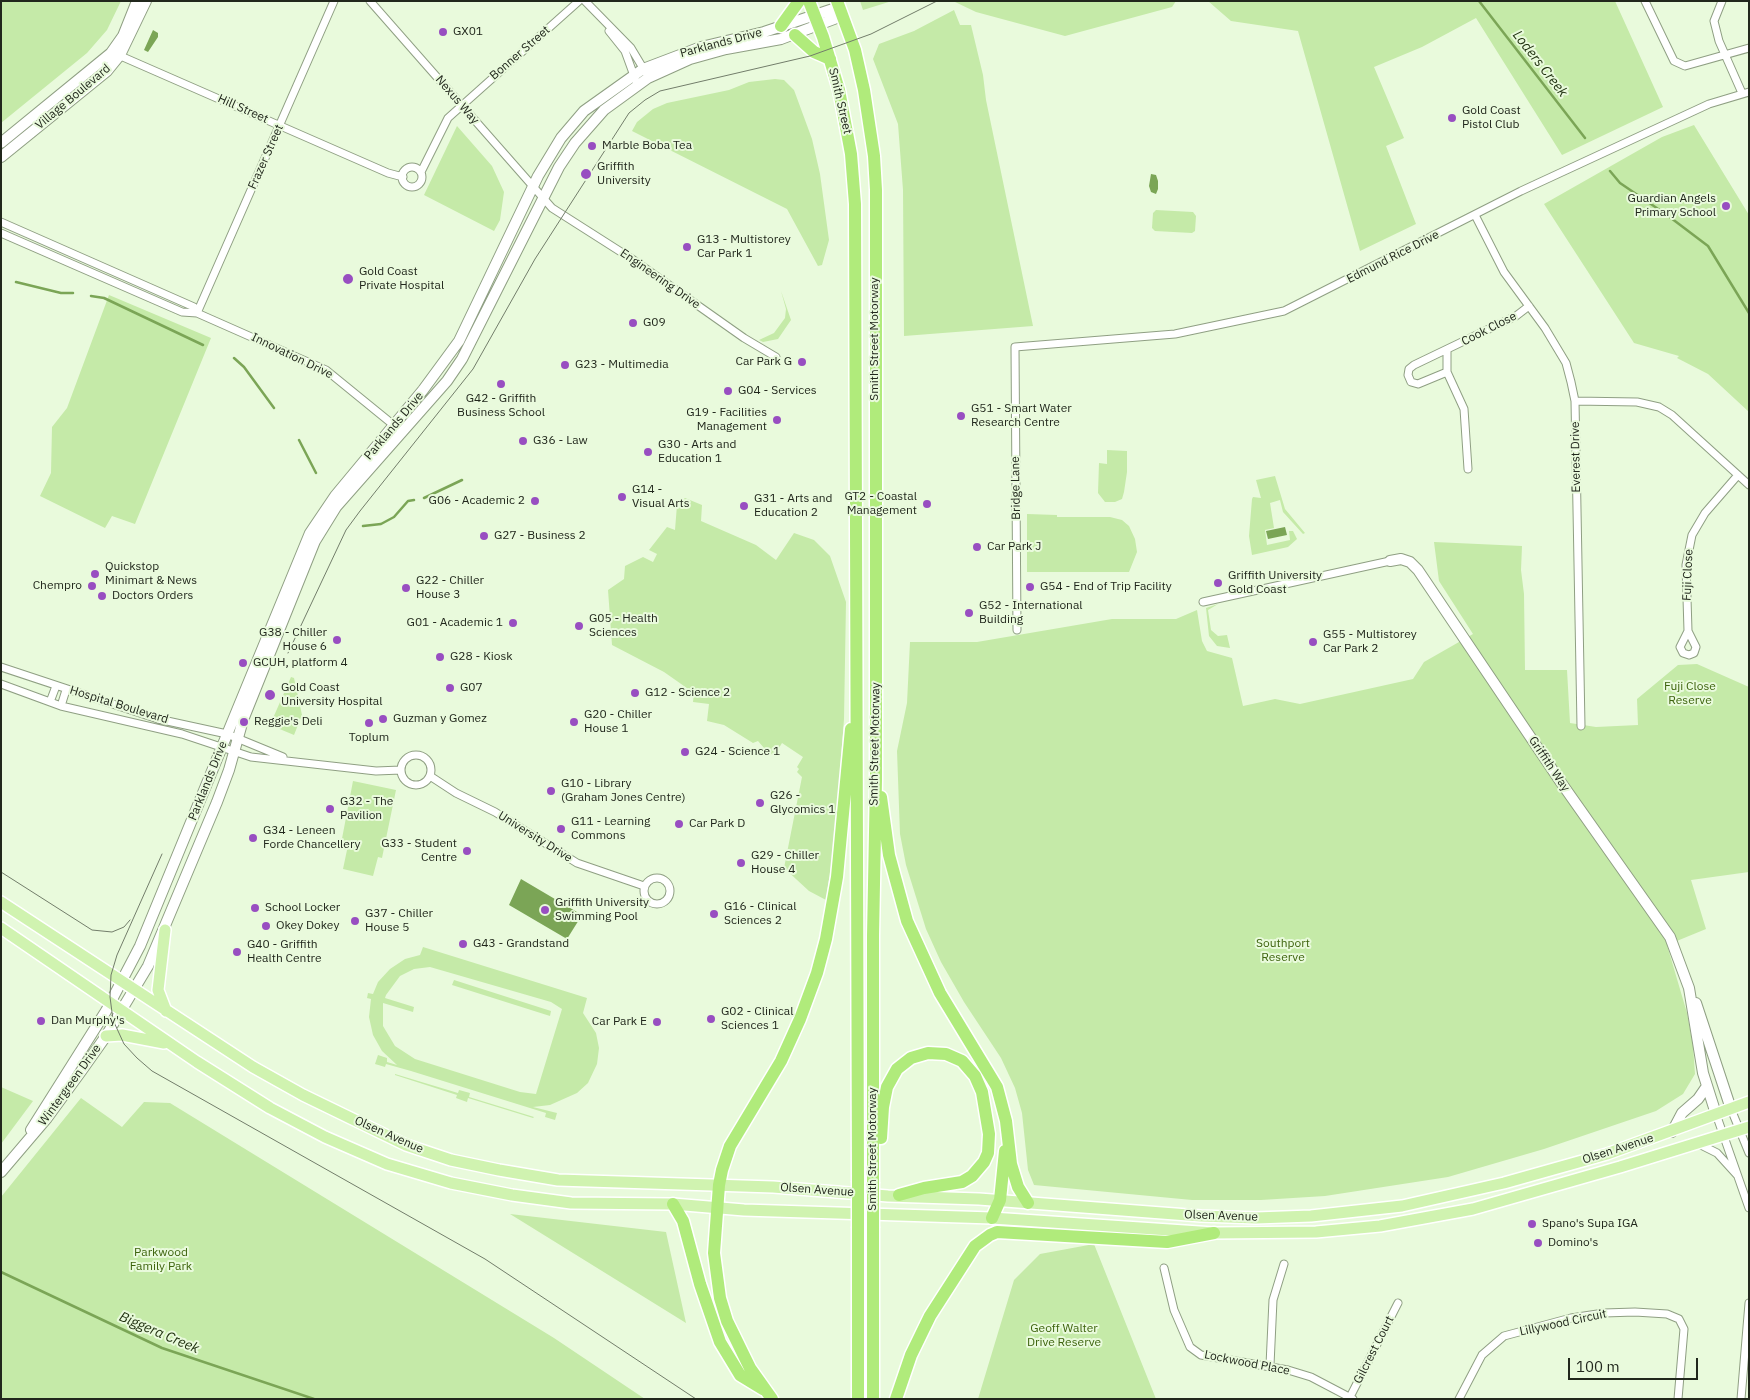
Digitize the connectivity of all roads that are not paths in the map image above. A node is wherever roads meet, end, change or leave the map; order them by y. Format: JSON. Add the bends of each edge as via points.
{"nodes":[{"id":1,"x":137,"y":1,"type":"edge"},
{"id":2,"x":146,"y":1,"type":"edge"},
{"id":3,"x":334,"y":1,"type":"edge"},
{"id":4,"x":370,"y":1,"type":"edge"},
{"id":5,"x":579,"y":1,"type":"edge"},
{"id":6,"x":585,"y":1,"type":"edge"},
{"id":7,"x":799,"y":1,"type":"edge"},
{"id":8,"x":809,"y":1,"type":"edge"},
{"id":9,"x":1645,"y":1,"type":"edge"},
{"id":10,"x":1722,"y":1,"type":"edge"},
{"id":11,"x":839,"y":8,"type":"edge"},
{"id":12,"x":817,"y":20,"type":"junction"},
{"id":13,"x":607,"y":26,"type":"junction"},
{"id":14,"x":781,"y":26,"type":"junction"},
{"id":15,"x":795,"y":35,"type":"junction"},
{"id":16,"x":1749,"y":48,"type":"edge"},
{"id":17,"x":116,"y":54,"type":"junction"},
{"id":18,"x":1725,"y":55,"type":"junction"},
{"id":19,"x":830,"y":59,"type":"junction"},
{"id":20,"x":646,"y":73,"type":"junction"},
{"id":21,"x":635,"y":80,"type":"junction"},
{"id":22,"x":864,"y":90,"type":"joint"},
{"id":23,"x":1746,"y":92,"type":"edge"},
{"id":24,"x":461,"y":105,"type":"junction"},
{"id":25,"x":280,"y":125,"type":"junction"},
{"id":26,"x":1,"y":143,"type":"edge"},
{"id":27,"x":1,"y":156,"type":"edge"},
{"id":28,"x":421,"y":172,"type":"junction"},
{"id":29,"x":403,"y":177,"type":"junction"},
{"id":30,"x":533,"y":189,"type":"junction"},
{"id":31,"x":543,"y":200,"type":"junction"},
{"id":32,"x":855,"y":204,"type":"joint"},
{"id":33,"x":1475,"y":215,"type":"junction"},
{"id":34,"x":1,"y":222,"type":"edge"},
{"id":35,"x":1,"y":233,"type":"edge"},
{"id":36,"x":1530,"y":306,"type":"junction"},
{"id":37,"x":197,"y":313,"type":"junction"},
{"id":38,"x":1015,"y":347,"type":"joint"},
{"id":39,"x":1447,"y":350,"type":"junction"},
{"id":40,"x":776,"y":357,"type":"dead end"},
{"id":41,"x":1448,"y":372,"type":"junction"},
{"id":42,"x":1575,"y":401,"type":"junction"},
{"id":43,"x":394,"y":424,"type":"junction"},
{"id":44,"x":403,"y":432,"type":"junction"},
{"id":45,"x":1468,"y":469,"type":"dead end"},
{"id":46,"x":1738,"y":475,"type":"junction"},
{"id":47,"x":1749,"y":485,"type":"edge"},
{"id":48,"x":1390,"y":561,"type":"joint"},
{"id":49,"x":1203,"y":602,"type":"dead end"},
{"id":50,"x":1017,"y":630,"type":"dead end"},
{"id":51,"x":1688,"y":631,"type":"dead end"},
{"id":52,"x":1,"y":667,"type":"edge"},
{"id":53,"x":1,"y":684,"type":"edge"},
{"id":54,"x":56,"y":686,"type":"junction"},
{"id":55,"x":66,"y":690,"type":"junction"},
{"id":56,"x":856,"y":700,"type":"junction"},
{"id":57,"x":50,"y":702,"type":"junction"},
{"id":58,"x":61,"y":706,"type":"junction"},
{"id":59,"x":1581,"y":726,"type":"dead end"},
{"id":60,"x":227,"y":734,"type":"junction"},
{"id":61,"x":238,"y":738,"type":"junction"},
{"id":62,"x":222,"y":747,"type":"junction"},
{"id":63,"x":234,"y":751,"type":"junction"},
{"id":64,"x":296,"y":761,"type":"junction"},
{"id":65,"x":401,"y":770,"type":"junction"},
{"id":66,"x":430,"y":776,"type":"junction"},
{"id":67,"x":876,"y":780,"type":"junction"},
{"id":68,"x":644,"y":886,"type":"dead end"},
{"id":69,"x":1,"y":902,"type":"edge"},
{"id":70,"x":1,"y":928,"type":"edge"},
{"id":71,"x":165,"y":930,"type":"junction"},
{"id":72,"x":121,"y":982,"type":"junction"},
{"id":73,"x":1689,"y":988,"type":"junction"},
{"id":74,"x":134,"y":989,"type":"junction"},
{"id":75,"x":110,"y":1004,"type":"junction"},
{"id":76,"x":166,"y":1010,"type":"junction"},
{"id":77,"x":121,"y":1011,"type":"junction"},
{"id":78,"x":106,"y":1036,"type":"junction"},
{"id":79,"x":169,"y":1044,"type":"junction"},
{"id":80,"x":1707,"y":1086,"type":"junction"},
{"id":81,"x":1749,"y":1102,"type":"edge"},
{"id":82,"x":1731,"y":1109,"type":"junction"},
{"id":83,"x":1716,"y":1114,"type":"junction"},
{"id":84,"x":1745,"y":1128,"type":"edge"},
{"id":85,"x":1672,"y":1132,"type":"junction"},
{"id":86,"x":1724,"y":1135,"type":"junction"},
{"id":87,"x":1007,"y":1138,"type":"junction"},
{"id":88,"x":1699,"y":1144,"type":"junction"},
{"id":89,"x":1749,"y":1153,"type":"edge"},
{"id":90,"x":14,"y":1156,"type":"junction"},
{"id":91,"x":1,"y":1172,"type":"edge"},
{"id":92,"x":1740,"y":1179,"type":"junction"},
{"id":93,"x":873,"y":1182,"type":"junction"},
{"id":94,"x":719,"y":1185,"type":"junction"},
{"id":95,"x":899,"y":1195,"type":"junction"},
{"id":96,"x":1000,"y":1200,"type":"junction"},
{"id":97,"x":1028,"y":1203,"type":"junction"},
{"id":98,"x":673,"y":1204,"type":"junction"},
{"id":99,"x":717,"y":1207,"type":"junction"},
{"id":100,"x":1749,"y":1208,"type":"edge"},
{"id":101,"x":992,"y":1218,"type":"junction"},
{"id":102,"x":1214,"y":1233,"type":"junction"},
{"id":103,"x":1284,"y":1264,"type":"dead end"},
{"id":104,"x":1164,"y":1268,"type":"dead end"},
{"id":105,"x":1398,"y":1303,"type":"dead end"},
{"id":106,"x":1749,"y":1303,"type":"edge"},
{"id":107,"x":1270,"y":1365,"type":"junction"},
{"id":108,"x":768,"y":1394,"type":"edge"},
{"id":109,"x":1351,"y":1398,"type":"edge"},
{"id":110,"x":858,"y":1399,"type":"edge"},
{"id":111,"x":873,"y":1399,"type":"edge"},
{"id":112,"x":896,"y":1399,"type":"edge"},
{"id":113,"x":1459,"y":1399,"type":"edge"},
{"id":114,"x":1678,"y":1399,"type":"edge"},
{"id":115,"x":1741,"y":1399,"type":"edge"}],
"edges":[{"from":1,"to":17,"type":"street","name":"Village Boulevard"},
{"from":2,"to":17,"type":"street","name":"Village Boulevard"},
{"from":3,"to":25,"type":"street","name":"Frazer Street"},
{"from":4,"to":24,"type":"street","name":"Nexus Way"},
{"from":5,"to":24,"type":"street","name":"Bonner Street"},
{"from":6,"to":13,"type":"street"},
{"from":7,"to":14,"type":"highway"},
{"from":8,"to":12,"type":"highway","name":"Smith Street"},
{"from":9,"to":18,"type":"street","via":[[1674,61],[1685,66]]},
{"from":10,"to":18,"type":"street","via":[[1714,21]]},
{"from":11,"to":12,"type":"street","name":"Parklands Drive"},
{"from":11,"to":22,"type":"highway","name":"Smith Street"},
{"from":12,"to":14,"type":"street","name":"Parklands Drive"},
{"from":12,"to":15,"type":"street","name":"Parklands Drive"},
{"from":12,"to":19,"type":"highway","name":"Smith Street"},
{"from":13,"to":20,"type":"street","via":[[631,48]]},
{"from":13,"to":21,"type":"street","via":[[625,51]]},
{"from":14,"to":20,"type":"street","name":"Parklands Drive","via":[[700,47]]},
{"from":15,"to":19,"type":"highway","via":[[814,52]]},
{"from":15,"to":20,"type":"street","name":"Parklands Drive","via":[[706,54]]},
{"from":16,"to":18,"type":"street"},
{"from":17,"to":25,"type":"street","name":"Hill Street"},
{"from":17,"to":26,"type":"street","name":"Village Boulevard"},
{"from":17,"to":27,"type":"street","name":"Village Boulevard","via":[[107,72]]},
{"from":18,"to":23,"type":"street"},
{"from":19,"to":32,"type":"highway","name":"Smith Street","via":[[848,134]]},
{"from":20,"to":21,"type":"street","name":"Parklands Drive"},
{"from":21,"to":30,"type":"street","name":"Parklands Drive","via":[[576,119],[554,149]]},
{"from":21,"to":31,"type":"street","name":"Parklands Drive","via":[[584,131],[567,154]]},
{"from":22,"to":67,"type":"highway","name":"Smith Street Motorway","via":[[876,190]]},
{"from":23,"to":33,"type":"street","name":"Edmund Rice Drive","via":[[1708,104]]},
{"from":24,"to":28,"type":"street","via":[[446,121]]},
{"from":24,"to":30,"type":"street","name":"Nexus Way"},
{"from":25,"to":29,"type":"street","name":"Hill Street"},
{"from":25,"to":37,"type":"street","name":"Frazer Street"},
{"from":28,"to":29,"type":"street","via":[[411,167],[405,170]]},
{"from":28,"to":29,"type":"street","via":[[420,183],[414,186],[405,184]]},
{"from":30,"to":31,"type":"street","name":"Nexus Way"},
{"from":30,"to":43,"type":"street","name":"Parklands Drive","via":[[459,341],[424,390]]},
{"from":31,"to":40,"type":"street","name":"Engineering Drive"},
{"from":31,"to":44,"type":"street","name":"Parklands Drive","via":[[469,347],[447,381]]},
{"from":32,"to":56,"type":"highway","name":"Smith Street Motorway"},
{"from":33,"to":36,"type":"street","name":"Everest Drive","via":[[1504,272]]},
{"from":33,"to":38,"type":"street","name":"Edmund Rice Drive","via":[[1284,311],[1175,334]]},
{"from":34,"to":37,"type":"street","name":"Innovation Drive","via":[[194,307]]},
{"from":35,"to":37,"type":"street","name":"Innovation Drive","via":[[182,312]]},
{"from":36,"to":39,"type":"street","name":"Cook Close"},
{"from":36,"to":42,"type":"street","name":"Everest Drive","via":[[1566,363]]},
{"from":37,"to":43,"type":"street","name":"Innovation Drive","via":[[326,370]]},
{"from":38,"to":50,"type":"street","name":"Bridge Lane"},
{"from":39,"to":41,"type":"street","name":"Cook Close"},
{"from":39,"to":41,"type":"street","name":"Cook Close","via":[[1411,367],[1408,375],[1411,382],[1418,384]]},
{"from":41,"to":45,"type":"street","name":"Cook Close","via":[[1464,409]]},
{"from":42,"to":46,"type":"street","via":[[1637,402],[1659,407]]},
{"from":42,"to":59,"type":"street","name":"Everest Drive"},
{"from":43,"to":44,"type":"street","name":"Innovation Drive"},
{"from":43,"to":60,"type":"street","name":"Parklands Drive","via":[[335,496],[310,533]]},
{"from":44,"to":61,"type":"street","name":"Parklands Drive","via":[[336,507],[315,541],[274,638]]},
{"from":46,"to":47,"type":"street"},
{"from":46,"to":51,"type":"street","name":"Fuji Close","via":[[1705,513],[1692,535],[1686,565]]},
{"from":48,"to":49,"type":"street"},
{"from":48,"to":73,"type":"street","name":"Griffith Way","via":[[1401,559],[1410,562],[1450,616],[1560,781],[1670,937]]},
{"from":52,"to":54,"type":"street","name":"Hospital Boulevard"},
{"from":53,"to":57,"type":"street","name":"Hospital Boulevard"},
{"from":54,"to":55,"type":"street","name":"Hospital Boulevard"},
{"from":54,"to":57,"type":"street"},
{"from":55,"to":58,"type":"street"},
{"from":55,"to":60,"type":"street","name":"Hospital Boulevard","via":[[158,719]]},
{"from":56,"to":94,"type":"highway","via":[[837,877],[819,964],[788,1046],[730,1146]]},
{"from":56,"to":110,"type":"highway","name":"Smith Street Motorway","bridge":true},
{"from":57,"to":58,"type":"street","name":"Hospital Boulevard"},
{"from":58,"to":62,"type":"street","name":"Hospital Boulevard","via":[[182,734]]},
{"from":60,"to":61,"type":"street","name":"Hospital Boulevard"},
{"from":60,"to":62,"type":"street","name":"Parklands Drive"},
{"from":61,"to":63,"type":"street","name":"Parklands Drive"},
{"from":61,"to":64,"type":"street"},
{"from":62,"to":63,"type":"street","name":"Hospital Boulevard"},
{"from":62,"to":72,"type":"street","name":"Parklands Drive","via":[[150,923]]},
{"from":63,"to":64,"type":"street","via":[[251,757]]},
{"from":63,"to":71,"type":"street","name":"Parklands Drive"},
{"from":64,"to":65,"type":"street","via":[[376,771]]},
{"from":65,"to":66,"type":"street","via":[[405,779],[413,784],[423,783]]},
{"from":65,"to":66,"type":"street","via":[[408,757],[422,756],[429,762]]},
{"from":66,"to":68,"type":"street","name":"University Drive","via":[[577,863]]},
{"from":67,"to":87,"type":"highway","via":[[882,798],[889,855],[907,921],[940,994],[997,1086]]},
{"from":67,"to":93,"type":"highway","name":"Smith Street Motorway"},
{"from":69,"to":72,"type":"main road","name":"Olsen Avenue"},
{"from":70,"to":75,"type":"main road","name":"Olsen Avenue"},
{"from":71,"to":74,"type":"street","name":"Parklands Drive"},
{"from":71,"to":76,"type":"main road","via":[[158,990]]},
{"from":72,"to":74,"type":"main road","name":"Olsen Avenue"},
{"from":72,"to":75,"type":"street","name":"Parklands Drive"},
{"from":73,"to":80,"type":"street","name":"Griffith Way"},
{"from":73,"to":82,"type":"street","name":"Griffith Way"},
{"from":74,"to":76,"type":"main road","name":"Olsen Avenue"},
{"from":74,"to":77,"type":"street","name":"Parklands Drive"},
{"from":75,"to":77,"type":"main road","name":"Olsen Avenue"},
{"from":75,"to":90,"type":"street","name":"Wintergreen Drive"},
{"from":76,"to":94,"type":"main road","name":"Olsen Avenue","via":[[253,1068],[303,1095],[406,1145],[451,1160],[558,1180]]},
{"from":77,"to":78,"type":"street","name":"Wintergreen Drive"},
{"from":77,"to":79,"type":"main road","name":"Olsen Avenue"},
{"from":78,"to":79,"type":"main road","via":[[122,1035]]},
{"from":78,"to":90,"type":"street","name":"Wintergreen Drive","via":[[47,1118]]},
{"from":79,"to":98,"type":"main road","name":"Olsen Avenue","via":[[270,1108],[387,1164],[451,1183],[532,1198],[571,1203]]},
{"from":80,"to":83,"type":"street","name":"Griffith Way"},
{"from":80,"to":85,"type":"street","via":[[1698,1100],[1682,1113]]},
{"from":81,"to":82,"type":"main road","name":"Olsen Avenue"},
{"from":82,"to":83,"type":"main road","name":"Olsen Avenue"},
{"from":82,"to":84,"type":"street"},
{"from":83,"to":85,"type":"main road","name":"Olsen Avenue"},
{"from":83,"to":86,"type":"street"},
{"from":84,"to":86,"type":"main road","name":"Olsen Avenue"},
{"from":84,"to":89,"type":"street"},
{"from":85,"to":97,"type":"main road","name":"Olsen Avenue","via":[[1472,1192],[1341,1214],[1233,1217]]},
{"from":86,"to":88,"type":"main road","name":"Olsen Avenue"},
{"from":86,"to":92,"type":"street"},
{"from":87,"to":96,"type":"highway"},
{"from":87,"to":97,"type":"highway","via":[[1015,1176]]},
{"from":88,"to":92,"type":"street","via":[[1717,1153]]},
{"from":88,"to":102,"type":"main road","name":"Olsen Avenue","via":[[1500,1202],[1414,1221],[1316,1232]]},
{"from":90,"to":91,"type":"street","name":"Wintergreen Drive"},
{"from":92,"to":100,"type":"street"},
{"from":93,"to":95,"type":"highway","via":[[880,1166],[882,1107],[891,1077],[912,1058],[928,1053],[946,1054],[962,1061],[975,1076],[982,1092],[989,1134],[984,1162],[962,1182]]},
{"from":93,"to":111,"type":"highway","name":"Smith Street Motorway","bridge":true},
{"from":94,"to":95,"type":"main road","name":"Olsen Avenue"},
{"from":94,"to":99,"type":"highway"},
{"from":95,"to":96,"type":"main road","name":"Olsen Avenue"},
{"from":96,"to":97,"type":"main road","name":"Olsen Avenue"},
{"from":96,"to":101,"type":"highway"},
{"from":98,"to":99,"type":"main road","name":"Olsen Avenue"},
{"from":98,"to":108,"type":"highway","via":[[683,1221],[720,1342],[740,1375]]},
{"from":99,"to":101,"type":"main road","name":"Olsen Avenue"},
{"from":99,"to":108,"type":"highway","via":[[714,1266],[720,1298],[733,1334]]},
{"from":101,"to":102,"type":"main road","name":"Olsen Avenue"},
{"from":102,"to":112,"type":"highway","via":[[1167,1242],[997,1232],[990,1235],[971,1252],[930,1316],[911,1355]]},
{"from":103,"to":107,"type":"street","via":[[1273,1300]]},
{"from":104,"to":107,"type":"street","name":"Lockwood Place","via":[[1174,1310],[1190,1347],[1212,1358]]},
{"from":105,"to":109,"type":"street","name":"Gilcrest Court"},
{"from":106,"to":115,"type":"street"},
{"from":107,"to":109,"type":"street","name":"Lockwood Place","via":[[1311,1377]]},
{"from":113,"to":114,"type":"street","name":"Lillywood Circuit","via":[[1482,1356],[1504,1336],[1571,1318],[1635,1312],[1667,1314],[1679,1319],[1684,1329]]}]}
